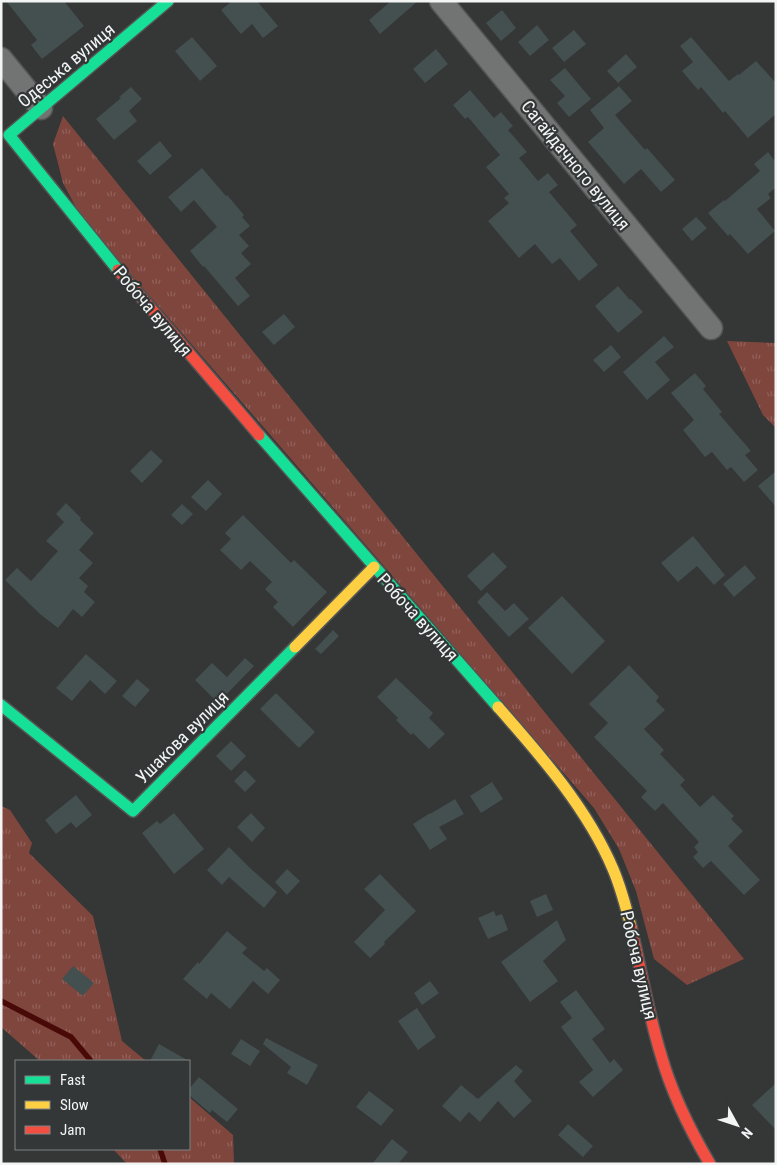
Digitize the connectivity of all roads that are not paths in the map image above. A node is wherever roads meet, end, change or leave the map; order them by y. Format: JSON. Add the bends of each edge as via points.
{"nodes":[{"id":1,"x":168,"y":1,"type":"edge"},
{"id":2,"x":441,"y":1,"type":"edge"},
{"id":3,"x":1,"y":59,"type":"edge"},
{"id":4,"x":41,"y":108,"type":"junction"},
{"id":5,"x":5,"y":139,"type":"edge"},
{"id":6,"x":711,"y":328,"type":"dead end"},
{"id":7,"x":374,"y":567,"type":"junction"},
{"id":8,"x":1,"y":705,"type":"edge"},
{"id":9,"x":710,"y":1164,"type":"edge"}],
"edges":[{"from":1,"to":4,"type":"street","name":"Одеська вулиця"},
{"from":2,"to":6,"type":"street","name":"Сагайдачного вулиця"},
{"from":3,"to":4,"type":"street"},
{"from":4,"to":5,"type":"street","name":"Одеська вулиця"},
{"from":5,"to":7,"type":"street","name":"Робоча вулиця"},
{"from":7,"to":8,"type":"street","name":"Ушакова вулиця","via":[[133,811]]},
{"from":7,"to":9,"type":"street","name":"Робоча вулиця","via":[[537,752],[592,827],[613,868],[627,908],[668,1079],[689,1128]]}]}
